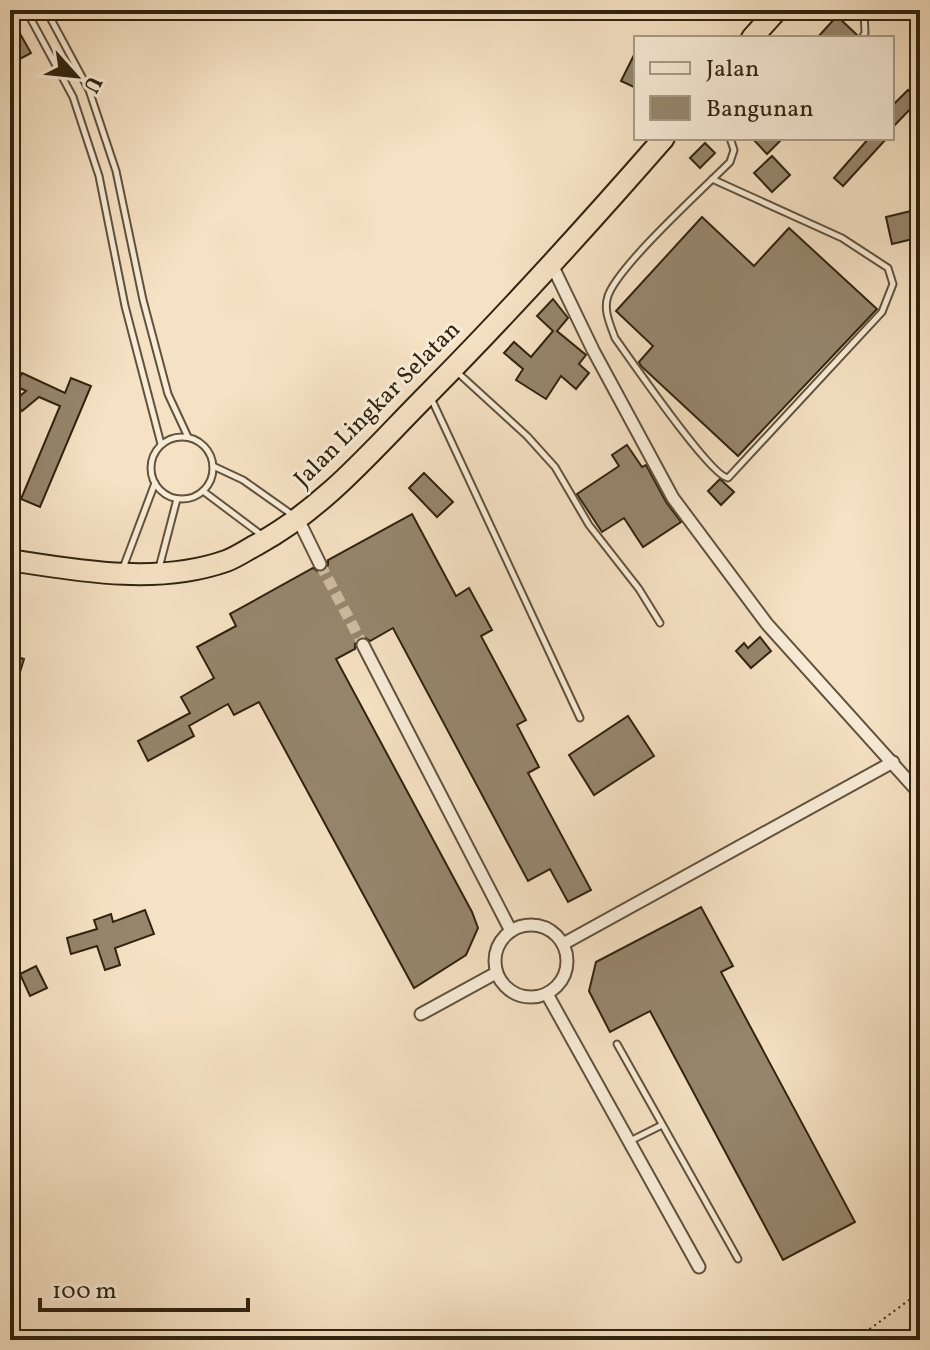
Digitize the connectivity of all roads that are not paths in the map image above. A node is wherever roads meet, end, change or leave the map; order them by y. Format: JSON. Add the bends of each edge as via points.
{"nodes":[{"id":1,"x":26,"y":10,"type":"edge"},
{"id":2,"x":46,"y":10,"type":"edge"},
{"id":3,"x":864,"y":10,"type":"edge"},
{"id":4,"x":767,"y":13,"type":"edge"},
{"id":5,"x":753,"y":36,"type":"edge"},
{"id":6,"x":863,"y":36,"type":"edge"},
{"id":7,"x":662,"y":140,"type":"edge"},
{"id":8,"x":731,"y":140,"type":"edge"},
{"id":9,"x":712,"y":179,"type":"junction"},
{"id":10,"x":552,"y":265,"type":"junction"},
{"id":11,"x":453,"y":369,"type":"junction"},
{"id":12,"x":429,"y":393,"type":"junction"},
{"id":13,"x":188,"y":437,"type":"junction"},
{"id":14,"x":161,"y":444,"type":"junction"},
{"id":15,"x":213,"y":466,"type":"junction"},
{"id":16,"x":155,"y":483,"type":"junction"},
{"id":17,"x":203,"y":491,"type":"junction"},
{"id":18,"x":177,"y":499,"type":"junction"},
{"id":19,"x":298,"y":519,"type":"junction"},
{"id":20,"x":266,"y":539,"type":"junction"},
{"id":21,"x":10,"y":560,"type":"edge"},
{"id":22,"x":320,"y":564,"type":"tunnel mouth"},
{"id":23,"x":121,"y":573,"type":"junction"},
{"id":24,"x":158,"y":573,"type":"junction"},
{"id":25,"x":660,"y":623,"type":"dead end"},
{"id":26,"x":363,"y":645,"type":"tunnel mouth"},
{"id":27,"x":580,"y":718,"type":"dead end"},
{"id":28,"x":893,"y":762,"type":"junction"},
{"id":29,"x":920,"y":793,"type":"edge"},
{"id":30,"x":511,"y":931,"type":"junction"},
{"id":31,"x":563,"y":944,"type":"junction"},
{"id":32,"x":496,"y":973,"type":"junction"},
{"id":33,"x":547,"y":994,"type":"junction"},
{"id":34,"x":421,"y":1014,"type":"dead end"},
{"id":35,"x":617,"y":1044,"type":"dead end"},
{"id":36,"x":662,"y":1125,"type":"junction"},
{"id":37,"x":629,"y":1141,"type":"junction"},
{"id":38,"x":738,"y":1259,"type":"dead end"},
{"id":39,"x":699,"y":1267,"type":"dead end"}],
"edges":[{"from":1,"to":14,"type":"lane","via":[[73,97],[99,176]]},
{"from":2,"to":13,"type":"lane","via":[[89,90],[116,171],[168,394]]},
{"from":3,"to":6,"type":"lane"},
{"from":4,"to":5,"type":"highway"},
{"from":7,"to":10,"type":"highway","name":"Jalan Lingkar Selatan"},
{"from":8,"to":9,"type":"lane","via":[[730,162]]},
{"from":9,"to":9,"type":"lane","via":[[842,238],[888,268],[893,284],[882,312],[725,478],[695,447],[615,338],[607,317],[613,284]]},
{"from":10,"to":11,"type":"highway","name":"Jalan Lingkar Selatan"},
{"from":10,"to":28,"type":"street","via":[[673,498],[767,624]]},
{"from":11,"to":12,"type":"highway","name":"Jalan Lingkar Selatan"},
{"from":11,"to":25,"type":"lane","via":[[555,467],[589,525]]},
{"from":12,"to":19,"type":"highway","name":"Jalan Lingkar Selatan","via":[[363,464]]},
{"from":12,"to":27,"type":"lane"},
{"from":13,"to":14,"type":"lane"},
{"from":13,"to":15,"type":"lane","via":[[210,452]]},
{"from":14,"to":16,"type":"lane","via":[[151,469]]},
{"from":15,"to":17,"type":"lane"},
{"from":15,"to":19,"type":"lane"},
{"from":16,"to":18,"type":"lane"},
{"from":16,"to":23,"type":"lane"},
{"from":17,"to":18,"type":"lane"},
{"from":17,"to":20,"type":"lane"},
{"from":18,"to":24,"type":"lane"},
{"from":19,"to":20,"type":"highway","name":"Jalan Lingkar Selatan"},
{"from":19,"to":22,"type":"street"},
{"from":20,"to":24,"type":"highway","name":"Jalan Lingkar Selatan","via":[[228,560]]},
{"from":21,"to":23,"type":"highway","name":"Jalan Lingkar Selatan"},
{"from":23,"to":24,"type":"highway","name":"Jalan Lingkar Selatan"},
{"from":26,"to":30,"type":"street"},
{"from":28,"to":29,"type":"street"},
{"from":28,"to":31,"type":"street"},
{"from":30,"to":31,"type":"street","via":[[543,927]]},
{"from":30,"to":32,"type":"street","via":[[494,957]]},
{"from":31,"to":33,"type":"street","via":[[566,968]]},
{"from":32,"to":33,"type":"street","via":[[505,988],[520,997]]},
{"from":32,"to":34,"type":"street"},
{"from":33,"to":37,"type":"street"},
{"from":35,"to":36,"type":"lane"},
{"from":36,"to":37,"type":"lane"},
{"from":36,"to":38,"type":"lane"},
{"from":37,"to":39,"type":"street"}]}
